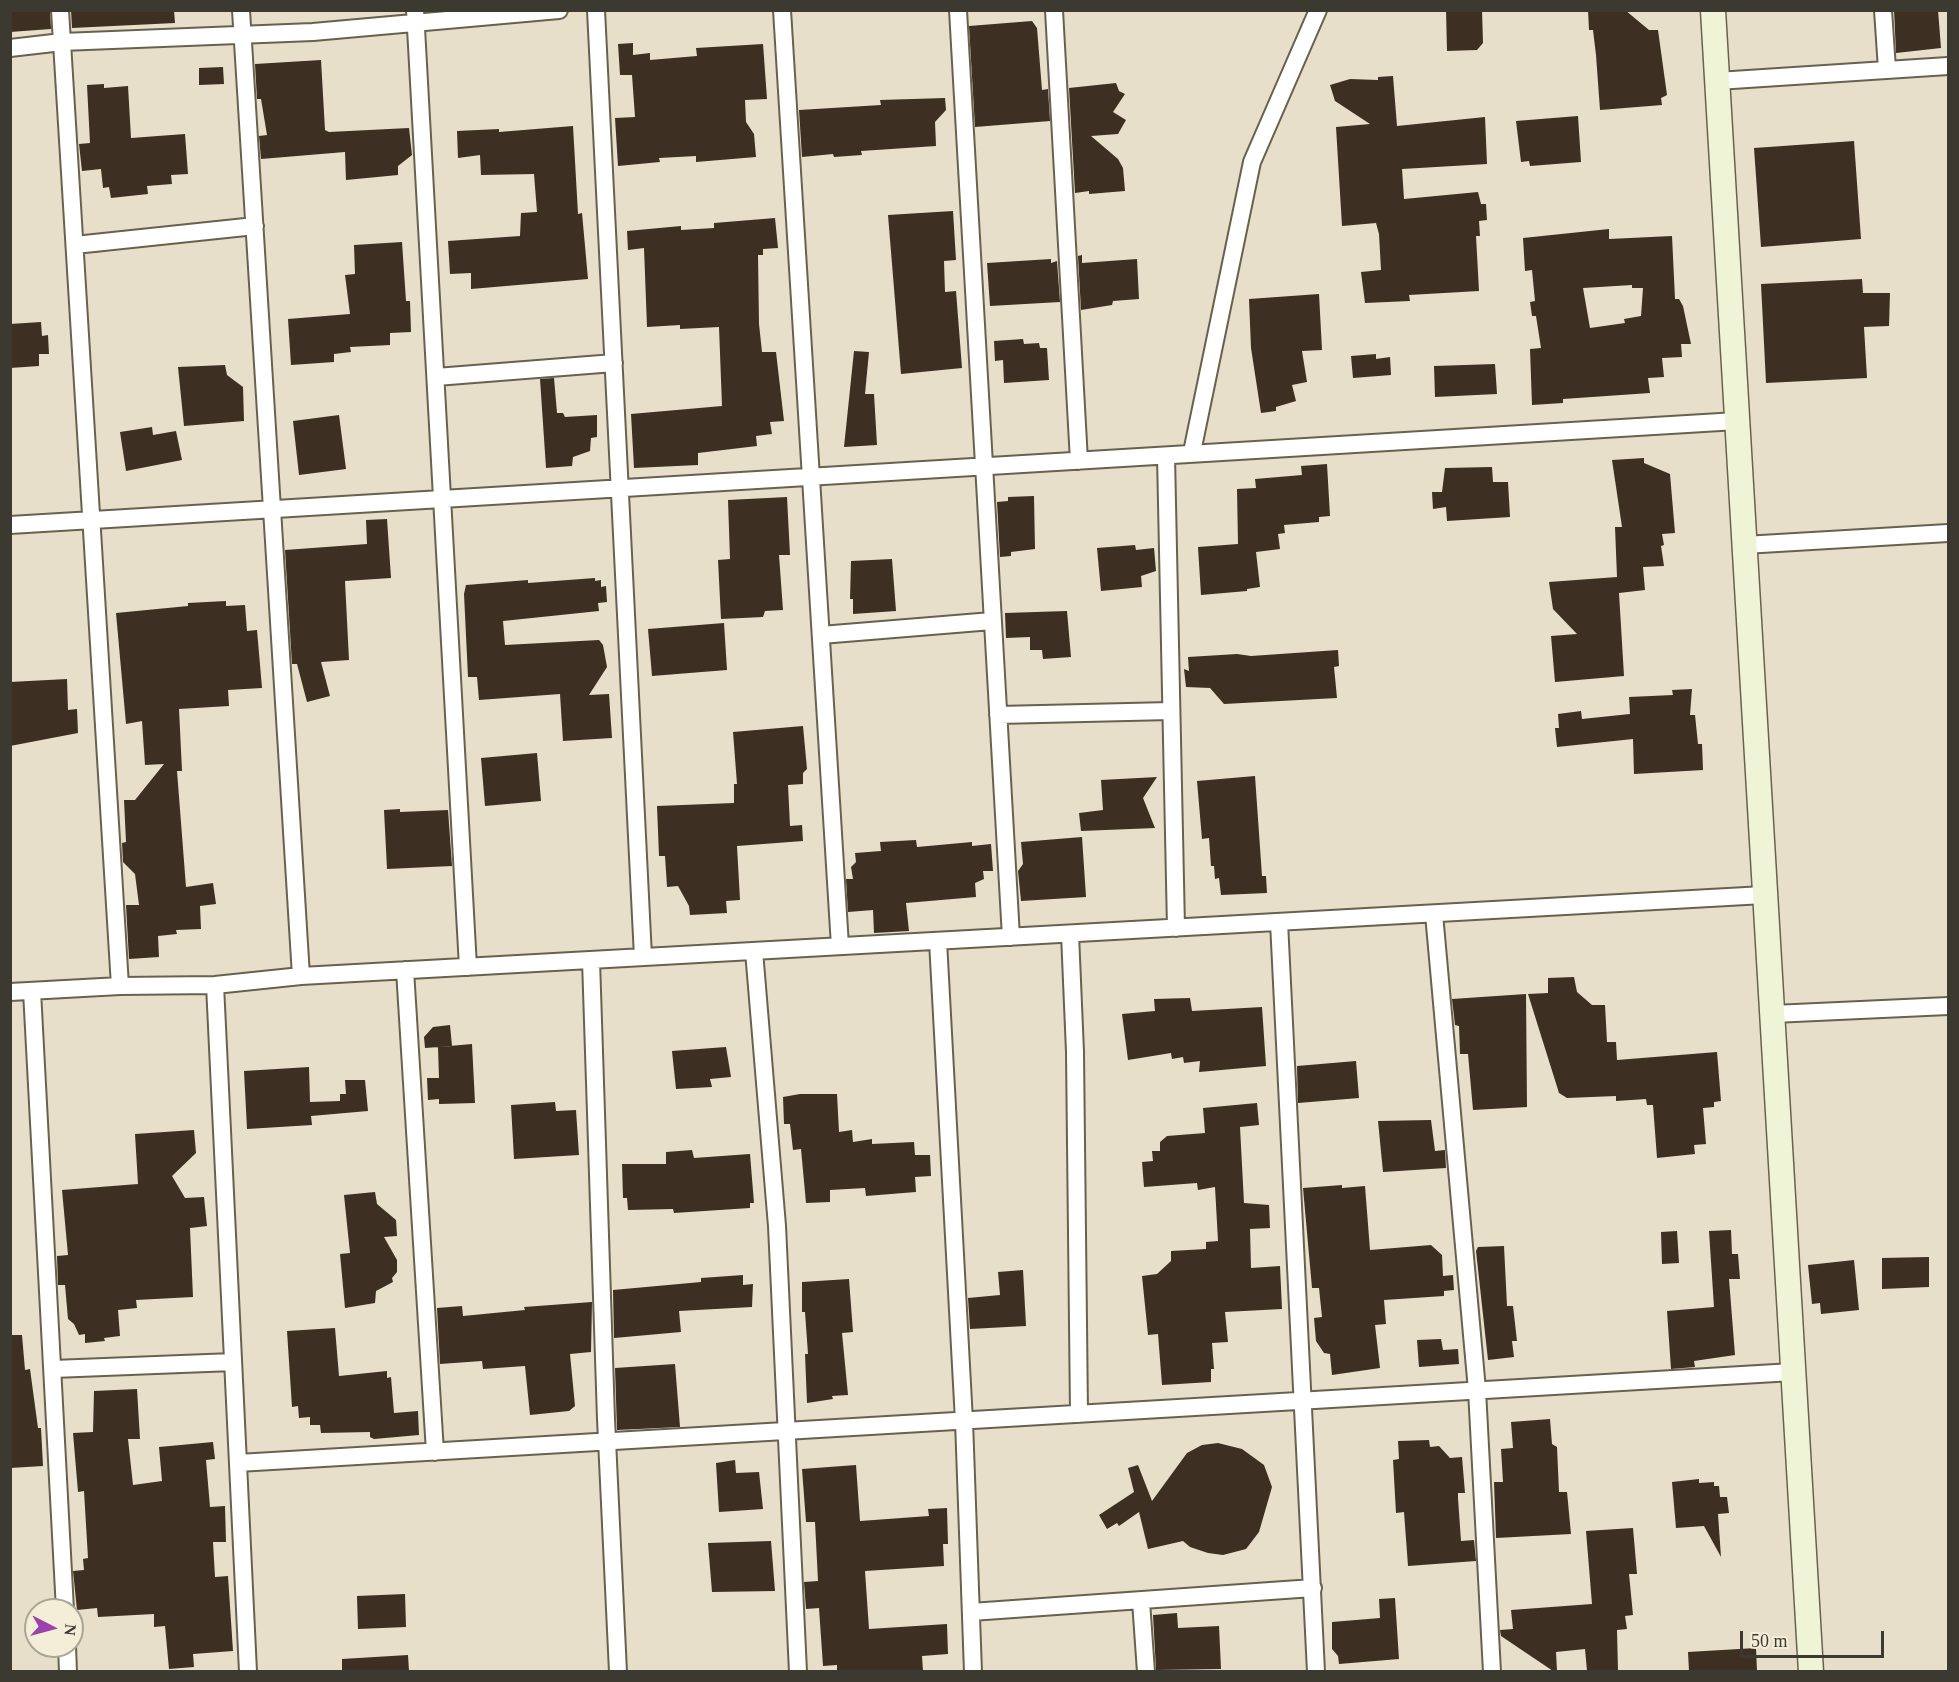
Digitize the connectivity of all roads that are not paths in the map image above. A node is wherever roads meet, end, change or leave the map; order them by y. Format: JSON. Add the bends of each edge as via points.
{"nodes":[{"id":1,"x":60,"y":10,"type":"edge"},
{"id":2,"x":242,"y":10,"type":"edge"},
{"id":3,"x":559,"y":10,"type":"edge"},
{"id":4,"x":596,"y":10,"type":"edge"},
{"id":5,"x":782,"y":10,"type":"edge"},
{"id":6,"x":958,"y":10,"type":"edge"},
{"id":7,"x":1054,"y":10,"type":"edge"},
{"id":8,"x":1318,"y":10,"type":"edge"},
{"id":9,"x":1713,"y":10,"type":"edge"},
{"id":10,"x":1883,"y":10,"type":"edge"},
{"id":11,"x":416,"y":17,"type":"edge"},
{"id":12,"x":243,"y":35,"type":"junction"},
{"id":13,"x":62,"y":42,"type":"junction"},
{"id":14,"x":10,"y":48,"type":"edge"},
{"id":15,"x":1948,"y":66,"type":"edge"},
{"id":16,"x":1887,"y":69,"type":"junction"},
{"id":17,"x":1717,"y":81,"type":"junction"},
{"id":18,"x":255,"y":226,"type":"junction"},
{"id":19,"x":75,"y":244,"type":"junction"},
{"id":20,"x":614,"y":363,"type":"junction"},
{"id":21,"x":436,"y":377,"type":"junction"},
{"id":22,"x":1737,"y":421,"type":"junction"},
{"id":23,"x":1192,"y":452,"type":"junction"},
{"id":24,"x":1166,"y":456,"type":"junction"},
{"id":25,"x":1079,"y":461,"type":"junction"},
{"id":26,"x":985,"y":467,"type":"junction"},
{"id":27,"x":811,"y":477,"type":"junction"},
{"id":28,"x":620,"y":489,"type":"junction"},
{"id":29,"x":442,"y":500,"type":"junction"},
{"id":30,"x":272,"y":507,"type":"junction"},
{"id":31,"x":92,"y":521,"type":"junction"},
{"id":32,"x":10,"y":525,"type":"edge"},
{"id":33,"x":1948,"y":533,"type":"edge"},
{"id":34,"x":1744,"y":544,"type":"junction"},
{"id":35,"x":992,"y":621,"type":"junction"},
{"id":36,"x":821,"y":635,"type":"junction"},
{"id":37,"x":1172,"y":711,"type":"junction"},
{"id":38,"x":998,"y":715,"type":"junction"},
{"id":39,"x":1764,"y":895,"type":"junction"},
{"id":40,"x":1434,"y":914,"type":"junction"},
{"id":41,"x":1279,"y":922,"type":"junction"},
{"id":42,"x":1176,"y":928,"type":"junction"},
{"id":43,"x":1070,"y":934,"type":"junction"},
{"id":44,"x":1011,"y":937,"type":"junction"},
{"id":45,"x":938,"y":941,"type":"junction"},
{"id":46,"x":840,"y":946,"type":"junction"},
{"id":47,"x":754,"y":951,"type":"junction"},
{"id":48,"x":643,"y":957,"type":"junction"},
{"id":49,"x":591,"y":960,"type":"junction"},
{"id":50,"x":468,"y":967,"type":"junction"},
{"id":51,"x":405,"y":970,"type":"junction"},
{"id":52,"x":301,"y":976,"type":"junction"},
{"id":53,"x":215,"y":985,"type":"junction"},
{"id":54,"x":120,"y":986,"type":"junction"},
{"id":55,"x":32,"y":991,"type":"junction"},
{"id":56,"x":10,"y":992,"type":"edge"},
{"id":57,"x":1948,"y":1006,"type":"edge"},
{"id":58,"x":1773,"y":1014,"type":"junction"},
{"id":59,"x":233,"y":1362,"type":"junction"},
{"id":60,"x":53,"y":1369,"type":"junction"},
{"id":61,"x":1793,"y":1372,"type":"junction"},
{"id":62,"x":1477,"y":1390,"type":"junction"},
{"id":63,"x":1304,"y":1401,"type":"junction"},
{"id":64,"x":1079,"y":1414,"type":"junction"},
{"id":65,"x":964,"y":1421,"type":"junction"},
{"id":66,"x":785,"y":1432,"type":"junction"},
{"id":67,"x":607,"y":1443,"type":"junction"},
{"id":68,"x":435,"y":1452,"type":"junction"},
{"id":69,"x":238,"y":1463,"type":"junction"},
{"id":70,"x":1313,"y":1588,"type":"junction"},
{"id":71,"x":64,"y":1598,"type":"edge"},
{"id":72,"x":1141,"y":1601,"type":"junction"},
{"id":73,"x":971,"y":1612,"type":"junction"},
{"id":74,"x":248,"y":1671,"type":"edge"},
{"id":75,"x":618,"y":1671,"type":"edge"},
{"id":76,"x":798,"y":1671,"type":"edge"},
{"id":77,"x":973,"y":1671,"type":"edge"},
{"id":78,"x":1146,"y":1671,"type":"edge"},
{"id":79,"x":1316,"y":1671,"type":"edge"},
{"id":80,"x":1492,"y":1671,"type":"edge"},
{"id":81,"x":1811,"y":1671,"type":"edge"}],
"edges":[{"from":1,"to":13,"type":"street"},
{"from":2,"to":12,"type":"street"},
{"from":3,"to":11,"type":"street"},
{"from":4,"to":20,"type":"street"},
{"from":5,"to":27,"type":"street"},
{"from":6,"to":26,"type":"street"},
{"from":7,"to":25,"type":"street"},
{"from":8,"to":23,"type":"street","via":[[1252,162]]},
{"from":9,"to":17,"type":"street"},
{"from":10,"to":16,"type":"street"},
{"from":11,"to":12,"type":"street"},
{"from":11,"to":21,"type":"street"},
{"from":12,"to":13,"type":"street"},
{"from":12,"to":18,"type":"street"},
{"from":13,"to":14,"type":"street"},
{"from":13,"to":19,"type":"street"},
{"from":15,"to":16,"type":"street"},
{"from":16,"to":17,"type":"street"},
{"from":17,"to":22,"type":"street"},
{"from":18,"to":19,"type":"street"},
{"from":18,"to":30,"type":"street"},
{"from":19,"to":31,"type":"street"},
{"from":20,"to":21,"type":"street"},
{"from":20,"to":28,"type":"street"},
{"from":21,"to":29,"type":"street"},
{"from":22,"to":23,"type":"street"},
{"from":22,"to":34,"type":"street"},
{"from":23,"to":24,"type":"street"},
{"from":24,"to":25,"type":"street"},
{"from":24,"to":37,"type":"street"},
{"from":25,"to":26,"type":"street"},
{"from":26,"to":27,"type":"street"},
{"from":26,"to":35,"type":"street"},
{"from":27,"to":28,"type":"street"},
{"from":27,"to":36,"type":"street"},
{"from":28,"to":29,"type":"street"},
{"from":28,"to":48,"type":"street"},
{"from":29,"to":30,"type":"street"},
{"from":29,"to":50,"type":"street"},
{"from":30,"to":31,"type":"street"},
{"from":30,"to":52,"type":"street"},
{"from":31,"to":32,"type":"street"},
{"from":31,"to":54,"type":"street"},
{"from":33,"to":34,"type":"street"},
{"from":34,"to":39,"type":"street"},
{"from":35,"to":36,"type":"street"},
{"from":35,"to":38,"type":"street"},
{"from":36,"to":46,"type":"street"},
{"from":37,"to":38,"type":"street"},
{"from":37,"to":42,"type":"street"},
{"from":38,"to":44,"type":"street"},
{"from":39,"to":40,"type":"street"},
{"from":39,"to":58,"type":"street"},
{"from":40,"to":41,"type":"street"},
{"from":40,"to":62,"type":"street"},
{"from":41,"to":42,"type":"street"},
{"from":41,"to":63,"type":"street"},
{"from":42,"to":43,"type":"street"},
{"from":43,"to":44,"type":"street"},
{"from":43,"to":64,"type":"street"},
{"from":44,"to":45,"type":"street"},
{"from":45,"to":46,"type":"street"},
{"from":45,"to":65,"type":"street"},
{"from":46,"to":47,"type":"street"},
{"from":47,"to":48,"type":"street"},
{"from":47,"to":66,"type":"street","via":[[777,1226]]},
{"from":48,"to":49,"type":"street"},
{"from":49,"to":50,"type":"street"},
{"from":49,"to":67,"type":"street"},
{"from":50,"to":51,"type":"street"},
{"from":51,"to":52,"type":"street"},
{"from":51,"to":68,"type":"street"},
{"from":52,"to":53,"type":"street"},
{"from":53,"to":54,"type":"street"},
{"from":53,"to":59,"type":"street"},
{"from":54,"to":55,"type":"street"},
{"from":55,"to":56,"type":"street"},
{"from":55,"to":60,"type":"street"},
{"from":57,"to":58,"type":"street"},
{"from":58,"to":61,"type":"street"},
{"from":59,"to":60,"type":"street"},
{"from":59,"to":69,"type":"street"},
{"from":60,"to":71,"type":"street"},
{"from":61,"to":62,"type":"street"},
{"from":61,"to":81,"type":"street"},
{"from":62,"to":63,"type":"street"},
{"from":62,"to":80,"type":"street"},
{"from":63,"to":64,"type":"street"},
{"from":63,"to":70,"type":"street"},
{"from":64,"to":65,"type":"street"},
{"from":65,"to":66,"type":"street"},
{"from":65,"to":73,"type":"street"},
{"from":66,"to":67,"type":"street"},
{"from":66,"to":76,"type":"street"},
{"from":67,"to":68,"type":"street"},
{"from":67,"to":75,"type":"street"},
{"from":68,"to":69,"type":"street"},
{"from":69,"to":74,"type":"street"},
{"from":70,"to":72,"type":"street"},
{"from":70,"to":79,"type":"street"},
{"from":72,"to":73,"type":"street"},
{"from":72,"to":78,"type":"street"},
{"from":73,"to":77,"type":"street"}]}
